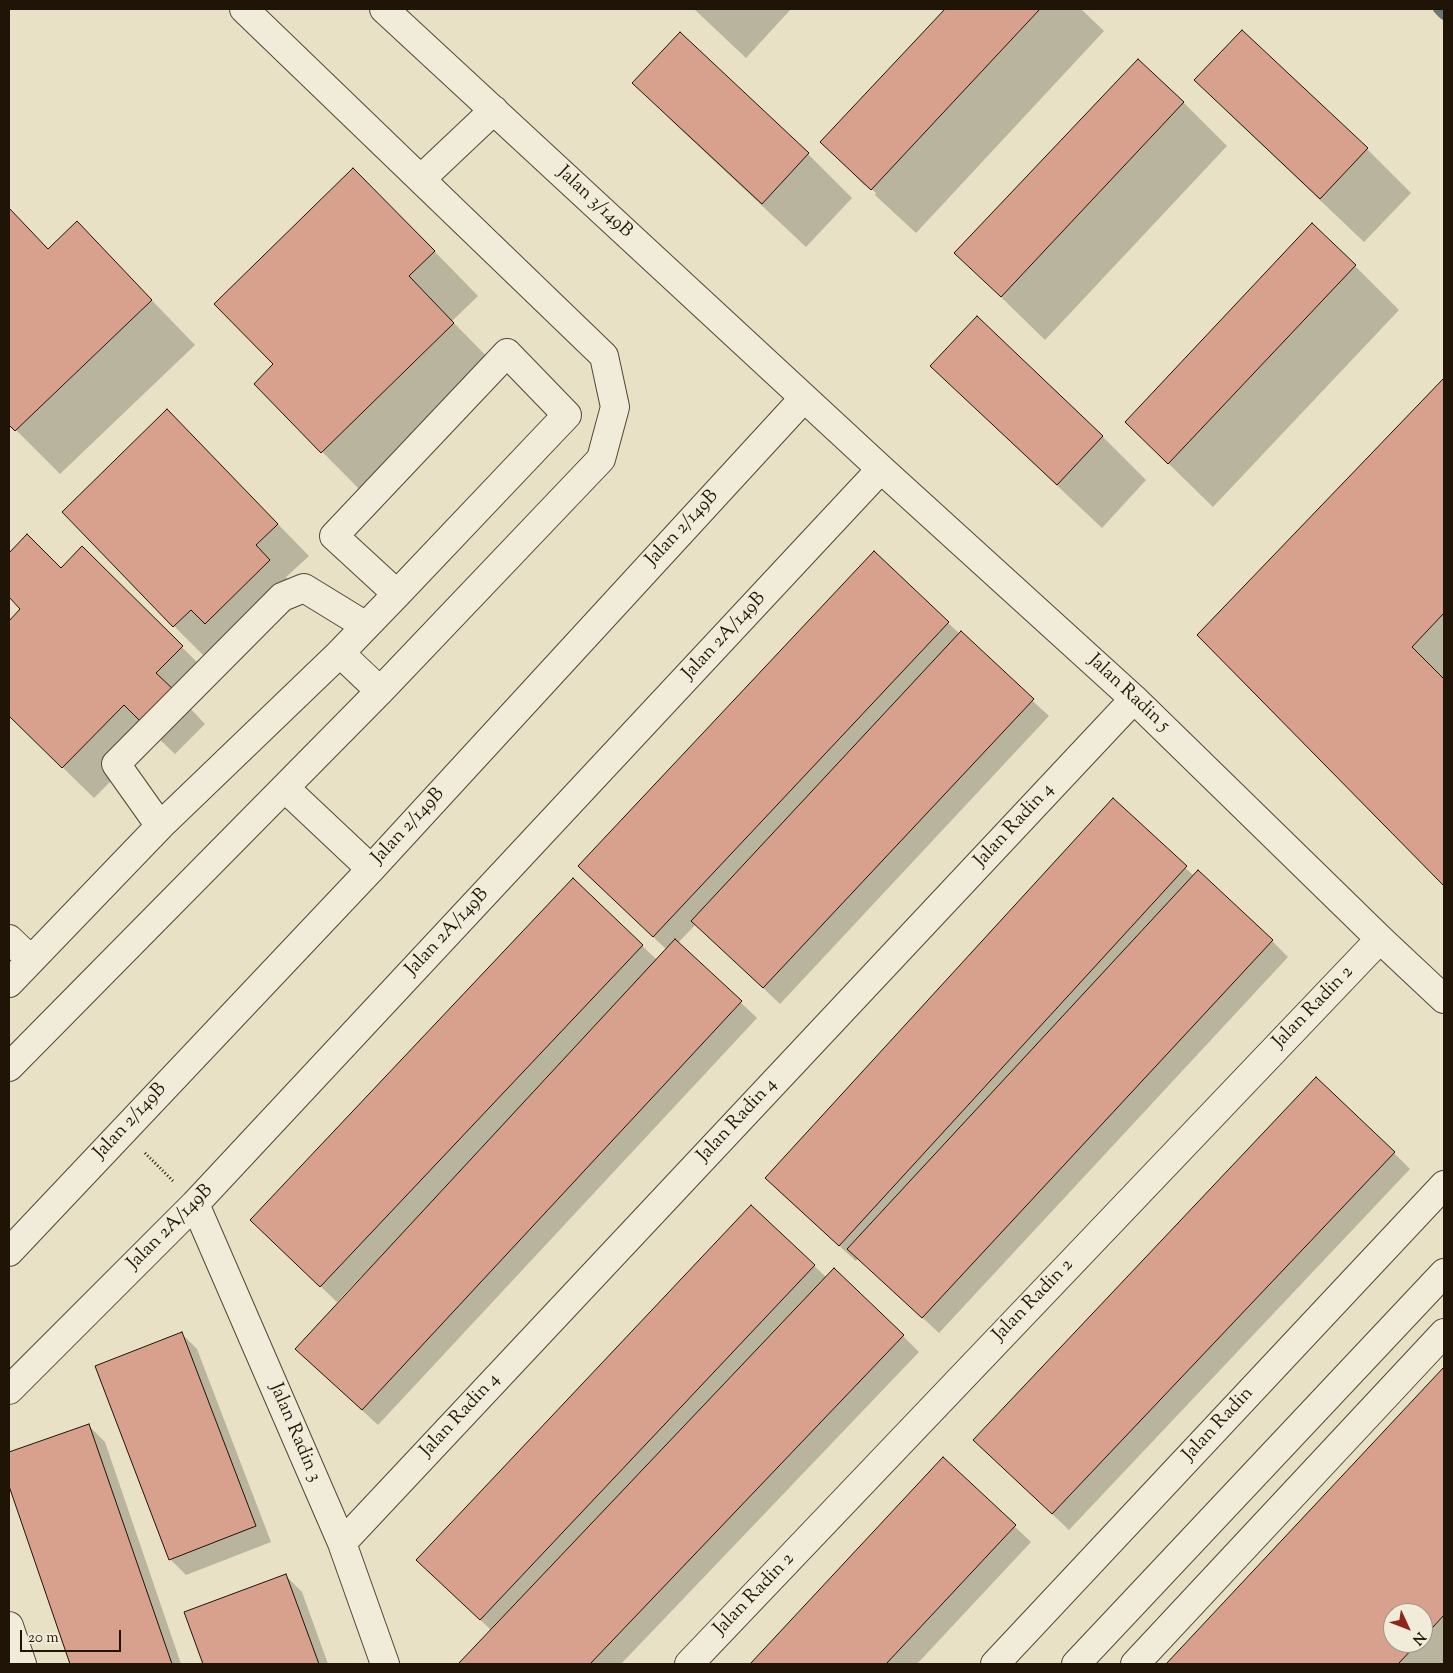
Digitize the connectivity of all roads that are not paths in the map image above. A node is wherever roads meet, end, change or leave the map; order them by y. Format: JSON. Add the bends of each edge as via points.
{"nodes":[{"id":1,"x":244,"y":9,"type":"edge"},
{"id":2,"x":384,"y":9,"type":"edge"},
{"id":3,"x":494,"y":110,"type":"junction"},
{"id":4,"x":421,"y":179,"type":"junction"},
{"id":5,"x":804,"y":398,"type":"junction"},
{"id":6,"x":881,"y":469,"type":"junction"},
{"id":7,"x":397,"y":594,"type":"junction"},
{"id":8,"x":366,"y":626,"type":"junction"},
{"id":9,"x":340,"y":653,"type":"junction"},
{"id":10,"x":380,"y":691,"type":"junction"},
{"id":11,"x":1134,"y":699,"type":"junction"},
{"id":12,"x":284,"y":788,"type":"junction"},
{"id":13,"x":160,"y":826,"type":"junction"},
{"id":14,"x":371,"y":869,"type":"junction"},
{"id":15,"x":9,"y":939,"type":"edge"},
{"id":16,"x":1380,"y":939,"type":"junction"},
{"id":17,"x":31,"y":960,"type":"junction"},
{"id":18,"x":9,"y":983,"type":"edge"},
{"id":19,"x":1444,"y":999,"type":"edge"},
{"id":20,"x":9,"y":1067,"type":"edge"},
{"id":21,"x":1444,"y":1185,"type":"edge"},
{"id":22,"x":195,"y":1204,"type":"junction"},
{"id":23,"x":9,"y":1252,"type":"edge"},
{"id":24,"x":1444,"y":1273,"type":"edge"},
{"id":25,"x":1444,"y":1333,"type":"edge"},
{"id":26,"x":9,"y":1390,"type":"edge"},
{"id":27,"x":342,"y":1543,"type":"junction"},
{"id":28,"x":9,"y":1626,"type":"edge"},
{"id":29,"x":22,"y":1664,"type":"edge"},
{"id":30,"x":385,"y":1664,"type":"edge"},
{"id":31,"x":689,"y":1664,"type":"edge"},
{"id":32,"x":994,"y":1664,"type":"edge"},
{"id":33,"x":1076,"y":1664,"type":"edge"},
{"id":34,"x":1135,"y":1664,"type":"edge"}],
"edges":[{"from":1,"to":4,"type":"street"},
{"from":2,"to":3,"type":"street","name":"Jalan 3/149B"},
{"from":3,"to":4,"type":"street"},
{"from":3,"to":5,"type":"street","name":"Jalan 3/149B"},
{"from":4,"to":10,"type":"street","via":[[604,356],[615,406],[601,459]]},
{"from":5,"to":6,"type":"street","name":"Jalan Radin 5"},
{"from":5,"to":14,"type":"street","name":"Jalan 2/149B"},
{"from":6,"to":11,"type":"street","name":"Jalan Radin 5"},
{"from":6,"to":22,"type":"street","name":"Jalan 2A/149B"},
{"from":7,"to":7,"type":"street","via":[[567,415],[506,354],[334,536]]},
{"from":7,"to":8,"type":"street"},
{"from":8,"to":9,"type":"street"},
{"from":8,"to":13,"type":"street","via":[[304,588],[282,597],[116,764]]},
{"from":9,"to":10,"type":"street"},
{"from":9,"to":13,"type":"street"},
{"from":10,"to":12,"type":"street"},
{"from":11,"to":16,"type":"street","name":"Jalan Radin 5"},
{"from":11,"to":27,"type":"street","name":"Jalan Radin 4"},
{"from":12,"to":14,"type":"street"},
{"from":12,"to":20,"type":"street"},
{"from":13,"to":17,"type":"street"},
{"from":14,"to":23,"type":"street","name":"Jalan 2/149B"},
{"from":15,"to":17,"type":"street"},
{"from":16,"to":19,"type":"street","name":"Jalan Radin 5"},
{"from":16,"to":31,"type":"street","name":"Jalan Radin 2"},
{"from":17,"to":18,"type":"street"},
{"from":21,"to":32,"type":"street","name":"Jalan Radin"},
{"from":22,"to":26,"type":"street","name":"Jalan 2A/149B"},
{"from":22,"to":27,"type":"street","name":"Jalan Radin 3"},
{"from":24,"to":33,"type":"street"},
{"from":25,"to":34,"type":"street"},
{"from":27,"to":30,"type":"street","name":"Jalan Radin 3"},
{"from":28,"to":29,"type":"street"}]}
